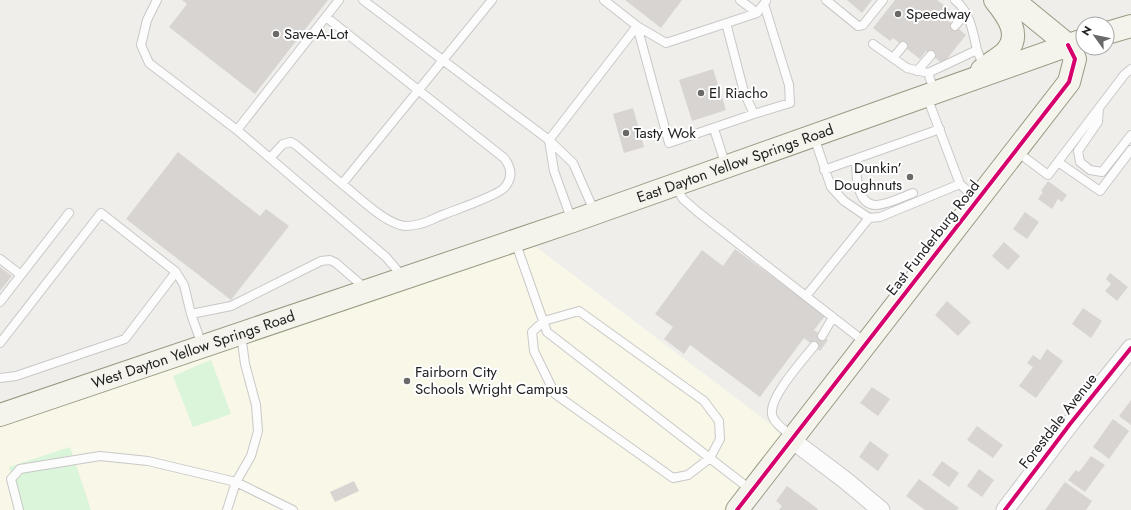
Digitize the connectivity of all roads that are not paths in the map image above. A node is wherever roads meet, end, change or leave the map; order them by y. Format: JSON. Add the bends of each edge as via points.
{"nodes":[{"id":1,"x":157,"y":0,"type":"edge"},
{"id":2,"x":338,"y":0,"type":"edge"},
{"id":3,"x":363,"y":0,"type":"edge"},
{"id":4,"x":492,"y":0,"type":"edge"},
{"id":5,"x":604,"y":0,"type":"edge"},
{"id":6,"x":740,"y":0,"type":"edge"},
{"id":7,"x":826,"y":0,"type":"edge"},
{"id":8,"x":884,"y":0,"type":"edge"},
{"id":9,"x":955,"y":0,"type":"edge"},
{"id":10,"x":995,"y":0,"type":"edge"},
{"id":11,"x":1013,"y":0,"type":"edge"},
{"id":12,"x":766,"y":2,"type":"edge"},
{"id":13,"x":757,"y":13,"type":"junction"},
{"id":14,"x":966,"y":13,"type":"junction"},
{"id":15,"x":326,"y":17,"type":"junction"},
{"id":16,"x":726,"y":23,"type":"junction"},
{"id":17,"x":637,"y":26,"type":"junction"},
{"id":18,"x":955,"y":26,"type":"dead end"},
{"id":19,"x":1131,"y":26,"type":"edge"},
{"id":20,"x":1115,"y":31,"type":"edge"},
{"id":21,"x":1075,"y":42,"type":"edge"},
{"id":22,"x":1075,"y":43,"type":"edge"},
{"id":23,"x":873,"y":44,"type":"dead end"},
{"id":24,"x":903,"y":46,"type":"dead end"},
{"id":25,"x":931,"y":55,"type":"dead end"},
{"id":26,"x":1075,"y":56,"type":"edge"},
{"id":27,"x":893,"y":58,"type":"junction"},
{"id":28,"x":981,"y":59,"type":"junction"},
{"id":29,"x":443,"y":60,"type":"junction"},
{"id":30,"x":1131,"y":69,"type":"edge"},
{"id":31,"x":918,"y":71,"type":"junction"},
{"id":32,"x":928,"y":73,"type":"junction"},
{"id":33,"x":964,"y":84,"type":"junction"},
{"id":34,"x":418,"y":91,"type":"junction"},
{"id":35,"x":931,"y":95,"type":"junction"},
{"id":36,"x":1099,"y":108,"type":"junction"},
{"id":37,"x":754,"y":114,"type":"junction"},
{"id":38,"x":714,"y":129,"type":"junction"},
{"id":39,"x":940,"y":129,"type":"junction"},
{"id":40,"x":237,"y":130,"type":"junction"},
{"id":41,"x":1131,"y":135,"type":"edge"},
{"id":42,"x":814,"y":136,"type":"junction"},
{"id":43,"x":549,"y":140,"type":"junction"},
{"id":44,"x":1131,"y":150,"type":"edge"},
{"id":45,"x":1016,"y":151,"type":"junction"},
{"id":46,"x":270,"y":158,"type":"junction"},
{"id":47,"x":856,"y":159,"type":"junction"},
{"id":48,"x":1058,"y":162,"type":"junction"},
{"id":49,"x":727,"y":166,"type":"junction"},
{"id":50,"x":824,"y":170,"type":"junction"},
{"id":51,"x":342,"y":184,"type":"junction"},
{"id":52,"x":960,"y":184,"type":"junction"},
{"id":53,"x":675,"y":185,"type":"junction"},
{"id":54,"x":913,"y":193,"type":"dead end"},
{"id":55,"x":977,"y":200,"type":"junction"},
{"id":56,"x":69,"y":213,"type":"dead end"},
{"id":57,"x":596,"y":213,"type":"junction"},
{"id":58,"x":869,"y":218,"type":"junction"},
{"id":59,"x":573,"y":221,"type":"junction"},
{"id":60,"x":515,"y":240,"type":"junction"},
{"id":61,"x":0,"y":259,"type":"edge"},
{"id":62,"x":176,"y":272,"type":"junction"},
{"id":63,"x":21,"y":275,"type":"junction"},
{"id":64,"x":387,"y":285,"type":"junction"},
{"id":65,"x":806,"y":296,"type":"junction"},
{"id":66,"x":0,"y":302,"type":"edge"},
{"id":67,"x":191,"y":314,"type":"junction"},
{"id":68,"x":833,"y":317,"type":"junction"},
{"id":69,"x":544,"y":321,"type":"junction"},
{"id":70,"x":241,"y":334,"type":"junction"},
{"id":71,"x":822,"y":336,"type":"dead end"},
{"id":72,"x":0,"y":343,"type":"edge"},
{"id":73,"x":867,"y":343,"type":"junction"},
{"id":74,"x":202,"y":346,"type":"junction"},
{"id":75,"x":814,"y":346,"type":"dead end"},
{"id":76,"x":1131,"y":348,"type":"edge"},
{"id":77,"x":0,"y":378,"type":"edge"},
{"id":78,"x":0,"y":415,"type":"edge"},
{"id":79,"x":792,"y":439,"type":"junction"},
{"id":80,"x":710,"y":458,"type":"junction"},
{"id":81,"x":236,"y":482,"type":"junction"},
{"id":82,"x":752,"y":490,"type":"junction"},
{"id":83,"x":19,"y":510,"type":"edge"},
{"id":84,"x":227,"y":510,"type":"edge"},
{"id":85,"x":293,"y":510,"type":"edge"},
{"id":86,"x":737,"y":510,"type":"edge"},
{"id":87,"x":881,"y":510,"type":"edge"},
{"id":88,"x":1004,"y":510,"type":"edge"}],
"edges":[{"from":1,"to":40,"type":"lane","via":[[141,45],[149,62]]},
{"from":2,"to":15,"type":"lane"},
{"from":3,"to":29,"type":"lane"},
{"from":4,"to":29,"type":"lane"},
{"from":5,"to":17,"type":"lane"},
{"from":6,"to":13,"type":"lane"},
{"from":7,"to":8,"type":"lane","via":[[858,26],[863,25]]},
{"from":9,"to":14,"type":"lane","via":[[962,5]]},
{"from":10,"to":28,"type":"main road","via":[[1012,25],[1012,39],[1005,52]]},
{"from":11,"to":21,"type":"main road"},
{"from":12,"to":13,"type":"lane"},
{"from":12,"to":37,"type":"lane","via":[[789,85],[790,103]]},
{"from":13,"to":16,"type":"lane"},
{"from":14,"to":18,"type":"lane"},
{"from":14,"to":28,"type":"lane"},
{"from":15,"to":34,"type":"lane"},
{"from":15,"to":40,"type":"lane"},
{"from":16,"to":17,"type":"lane","via":[[666,43]]},
{"from":16,"to":37,"type":"lane","via":[[744,92]]},
{"from":17,"to":38,"type":"lane","via":[[669,143]]},
{"from":17,"to":43,"type":"lane"},
{"from":19,"to":20,"type":"main road"},
{"from":22,"to":33,"type":"main road","name":"East Dayton Yellow Springs Road"},
{"from":23,"to":27,"type":"lane"},
{"from":24,"to":27,"type":"lane"},
{"from":25,"to":31,"type":"lane"},
{"from":26,"to":45,"type":"main road","name":"East Funderburg Road","via":[[1069,82]]},
{"from":27,"to":31,"type":"lane","via":[[907,68]]},
{"from":28,"to":32,"type":"lane"},
{"from":28,"to":33,"type":"main road"},
{"from":29,"to":34,"type":"lane"},
{"from":29,"to":43,"type":"lane"},
{"from":30,"to":36,"type":"lane"},
{"from":31,"to":32,"type":"lane"},
{"from":32,"to":35,"type":"lane"},
{"from":33,"to":35,"type":"main road","name":"East Dayton Yellow Springs Road"},
{"from":34,"to":51,"type":"lane"},
{"from":34,"to":51,"type":"lane","via":[[504,158],[511,173],[503,188],[490,196],[420,224],[405,226],[384,218]]},
{"from":35,"to":39,"type":"lane"},
{"from":35,"to":42,"type":"main road","name":"East Dayton Yellow Springs Road"},
{"from":36,"to":41,"type":"lane","via":[[1098,122],[1078,152],[1080,162],[1090,170],[1102,172]]},
{"from":36,"to":48,"type":"lane"},
{"from":37,"to":38,"type":"lane"},
{"from":38,"to":49,"type":"lane"},
{"from":39,"to":47,"type":"lane"},
{"from":39,"to":52,"type":"lane"},
{"from":40,"to":46,"type":"lane"},
{"from":42,"to":49,"type":"main road","name":"East Dayton Yellow Springs Road"},
{"from":42,"to":50,"type":"lane"},
{"from":43,"to":57,"type":"lane","via":[[573,162]]},
{"from":43,"to":59,"type":"lane","via":[[554,171]]},
{"from":44,"to":48,"type":"lane","via":[[1100,191]]},
{"from":45,"to":48,"type":"lane","via":[[1048,175]]},
{"from":45,"to":55,"type":"main road","name":"East Funderburg Road"},
{"from":46,"to":51,"type":"lane","via":[[283,144],[291,142]]},
{"from":46,"to":64,"type":"lane","via":[[386,257]]},
{"from":47,"to":50,"type":"lane"},
{"from":47,"to":54,"type":"lane","via":[[856,180],[865,200],[870,204],[881,204]]},
{"from":49,"to":53,"type":"main road","name":"East Dayton Yellow Springs Road"},
{"from":50,"to":58,"type":"lane","via":[[830,187],[844,201]]},
{"from":52,"to":55,"type":"lane"},
{"from":52,"to":58,"type":"lane","via":[[880,217]]},
{"from":53,"to":57,"type":"main road","name":"East Dayton Yellow Springs Road"},
{"from":53,"to":65,"type":"lane","via":[[683,199],[699,213]]},
{"from":55,"to":73,"type":"main road","name":"East Funderburg Road"},
{"from":56,"to":63,"type":"lane"},
{"from":57,"to":59,"type":"main road","name":"East Dayton Yellow Springs Road"},
{"from":58,"to":65,"type":"lane"},
{"from":59,"to":60,"type":"main road","name":"East Dayton Yellow Springs Road"},
{"from":60,"to":64,"type":"main road","name":"East Dayton Yellow Springs Road"},
{"from":60,"to":69,"type":"lane"},
{"from":61,"to":63,"type":"lane"},
{"from":62,"to":67,"type":"lane","via":[[184,285]]},
{"from":62,"to":72,"type":"lane","via":[[100,213]]},
{"from":62,"to":77,"type":"lane","via":[[125,339],[16,376]]},
{"from":63,"to":66,"type":"lane"},
{"from":64,"to":67,"type":"lane","via":[[330,260],[321,261],[231,306]]},
{"from":64,"to":70,"type":"main road","name":"West Dayton Yellow Springs Road"},
{"from":65,"to":68,"type":"lane"},
{"from":67,"to":74,"type":"lane"},
{"from":68,"to":71,"type":"lane"},
{"from":68,"to":73,"type":"lane"},
{"from":69,"to":80,"type":"lane","via":[[547,332]]},
{"from":69,"to":80,"type":"lane","via":[[580,311],[704,401],[719,421],[720,439]]},
{"from":69,"to":80,"type":"lane","via":[[532,332],[534,351],[556,394],[673,478],[688,475]]},
{"from":70,"to":74,"type":"main road","name":"West Dayton Yellow Springs Road"},
{"from":70,"to":81,"type":"lane","via":[[245,364],[256,405],[258,431],[251,456]]},
{"from":73,"to":79,"type":"main road","name":"East Funderburg Road"},
{"from":74,"to":78,"type":"main road","name":"West Dayton Yellow Springs Road"},
{"from":75,"to":79,"type":"lane","via":[[774,401],[772,414],[776,423]]},
{"from":76,"to":88,"type":"street","name":"Forestdale Avenue"},
{"from":79,"to":82,"type":"main road","name":"East Funderburg Road"},
{"from":79,"to":87,"type":"street"},
{"from":80,"to":82,"type":"lane"},
{"from":81,"to":83,"type":"lane","via":[[148,461],[100,456],[20,469],[11,479]]},
{"from":81,"to":84,"type":"lane"},
{"from":81,"to":85,"type":"lane"},
{"from":82,"to":86,"type":"main road","name":"East Funderburg Road"}]}
